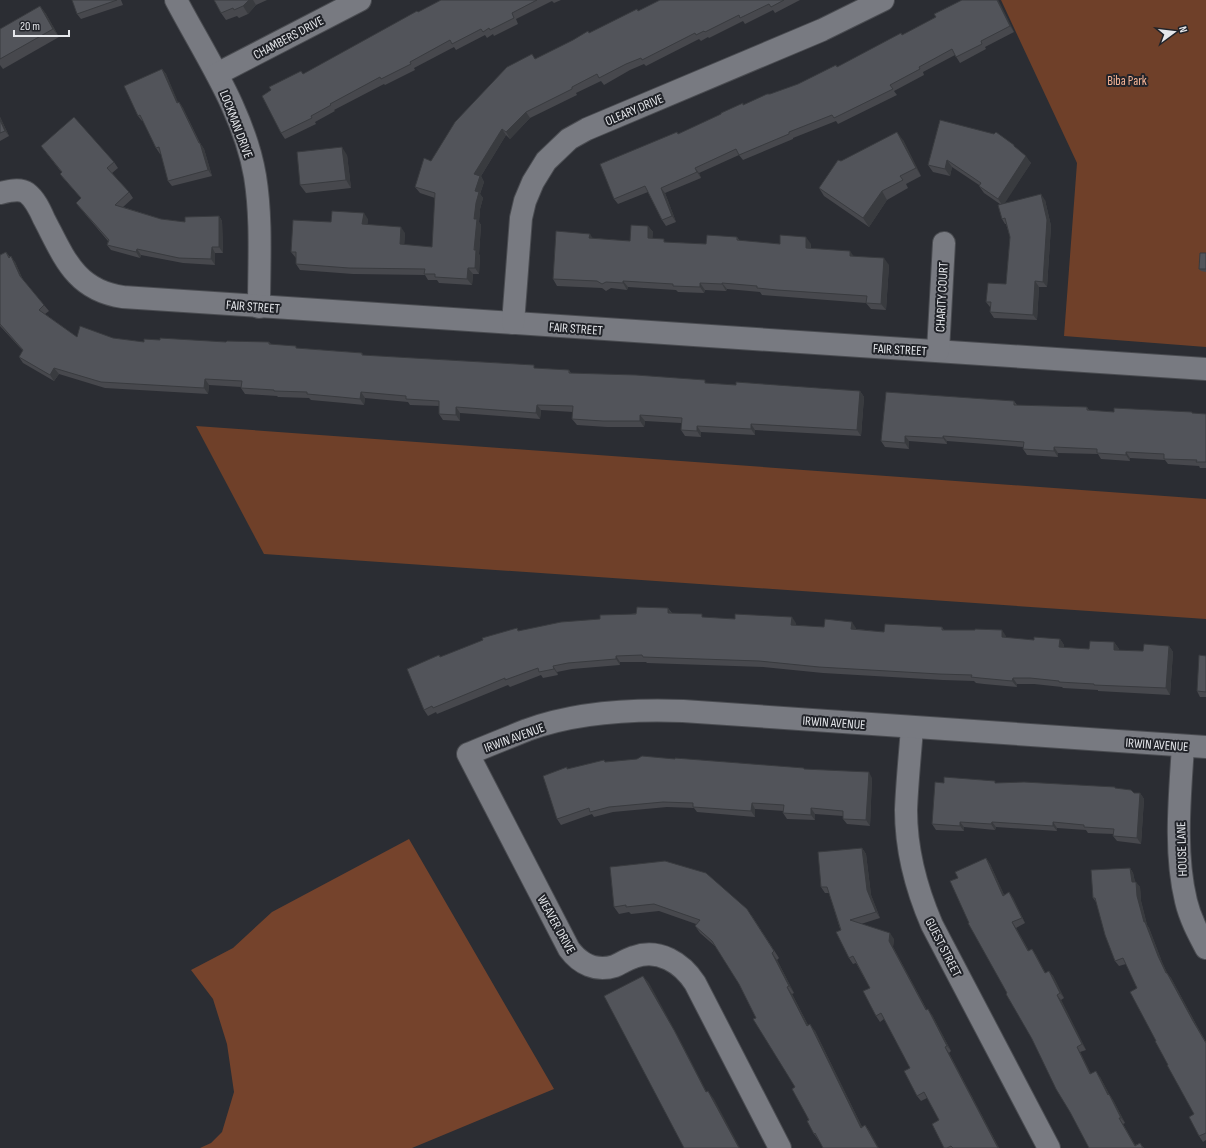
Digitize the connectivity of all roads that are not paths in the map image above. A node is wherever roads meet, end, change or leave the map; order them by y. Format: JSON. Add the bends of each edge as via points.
{"nodes":[{"id":1,"x":176,"y":0,"type":"edge"},
{"id":2,"x":360,"y":0,"type":"edge"},
{"id":3,"x":883,"y":0,"type":"edge"},
{"id":4,"x":217,"y":74,"type":"junction"},
{"id":5,"x":0,"y":193,"type":"edge"},
{"id":6,"x":944,"y":243,"type":"dead end"},
{"id":7,"x":259,"y":306,"type":"junction"},
{"id":8,"x":514,"y":323,"type":"junction"},
{"id":9,"x":938,"y":351,"type":"junction"},
{"id":10,"x":1206,"y":369,"type":"edge"},
{"id":11,"x":912,"y":728,"type":"junction"},
{"id":12,"x":1183,"y":746,"type":"junction"},
{"id":13,"x":1206,"y":747,"type":"edge"},
{"id":14,"x":468,"y":754,"type":"joint"},
{"id":15,"x":1206,"y":948,"type":"edge"},
{"id":16,"x":780,"y":1148,"type":"edge"},
{"id":17,"x":1049,"y":1148,"type":"edge"}],
"edges":[{"from":1,"to":4,"type":"street","name":"LOCKMAN DRIVE"},
{"from":2,"to":4,"type":"street","name":"CHAMBERS DRIVE"},
{"from":3,"to":8,"type":"street","name":"OLEARY DRIVE","via":[[822,30],[569,138],[546,161],[525,201],[521,218]]},
{"from":4,"to":7,"type":"street","name":"LOCKMAN DRIVE","via":[[245,136],[255,177],[258,204]]},
{"from":5,"to":7,"type":"street","name":"FAIR STREET","via":[[12,190],[26,192],[36,203],[68,263],[79,277],[99,291],[123,297]]},
{"from":6,"to":9,"type":"street","name":"CHARITY COURT"},
{"from":7,"to":8,"type":"street","name":"FAIR STREET"},
{"from":8,"to":9,"type":"street","name":"FAIR STREET"},
{"from":9,"to":10,"type":"street","name":"FAIR STREET"},
{"from":11,"to":12,"type":"street","name":"IRWIN AVENUE"},
{"from":11,"to":14,"type":"street","name":"IRWIN AVENUE","via":[[641,710],[550,723]]},
{"from":11,"to":17,"type":"street","name":"GUEST STREET","via":[[906,809],[917,887],[932,925]]},
{"from":12,"to":13,"type":"street","name":"IRWIN AVENUE"},
{"from":12,"to":15,"type":"street","name":"HOUSE LANE","via":[[1180,821],[1182,879],[1190,915]]},
{"from":14,"to":16,"type":"street","name":"WEAVER DRIVE","via":[[569,949],[580,962],[598,968],[607,968],[635,956],[655,955],[663,956],[684,969],[695,983]]}]}
